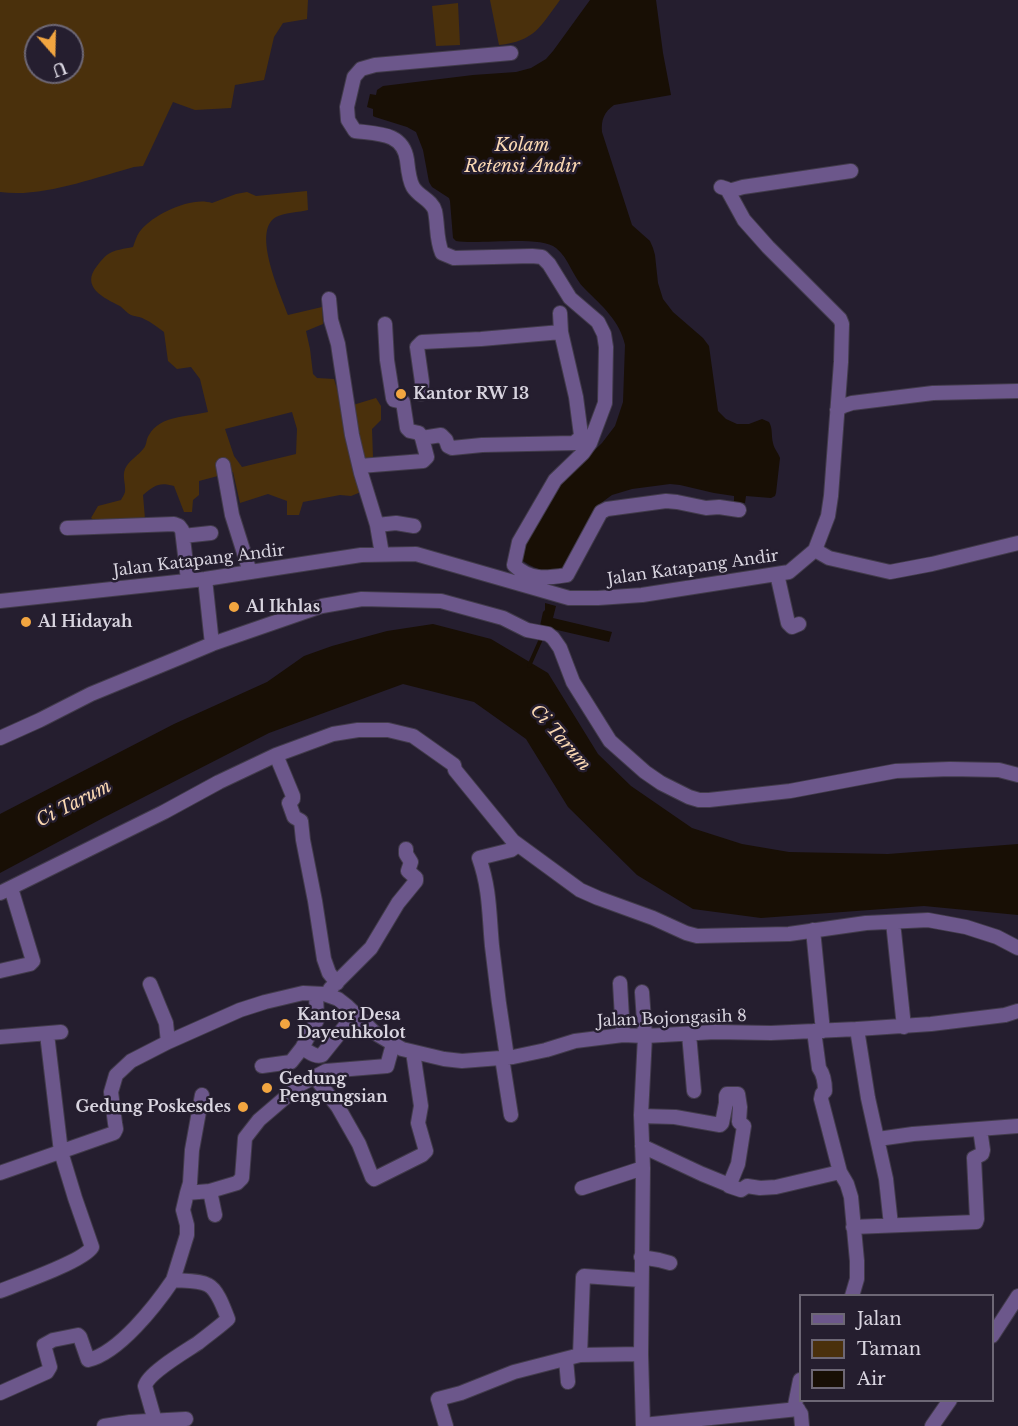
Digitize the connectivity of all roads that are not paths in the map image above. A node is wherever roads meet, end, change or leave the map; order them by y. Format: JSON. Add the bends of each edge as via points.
{"nodes":[{"id":1,"x":511,"y":53,"type":"dead end"},
{"id":2,"x":852,"y":171,"type":"dead end"},
{"id":3,"x":329,"y":299,"type":"dead end"},
{"id":4,"x":560,"y":313,"type":"dead end"},
{"id":5,"x":386,"y":324,"type":"dead end"},
{"id":6,"x":561,"y":332,"type":"junction"},
{"id":7,"x":1018,"y":391,"type":"edge"},
{"id":8,"x":421,"y":394,"type":"dead end"},
{"id":9,"x":837,"y":410,"type":"junction"},
{"id":10,"x":422,"y":438,"type":"junction"},
{"id":11,"x":223,"y":465,"type":"dead end"},
{"id":12,"x":360,"y":466,"type":"junction"},
{"id":13,"x":739,"y":510,"type":"dead end"},
{"id":14,"x":376,"y":525,"type":"junction"},
{"id":15,"x":414,"y":526,"type":"dead end"},
{"id":16,"x":67,"y":528,"type":"dead end"},
{"id":17,"x":211,"y":533,"type":"dead end"},
{"id":18,"x":183,"y":536,"type":"junction"},
{"id":19,"x":1018,"y":543,"type":"edge"},
{"id":20,"x":815,"y":549,"type":"junction"},
{"id":21,"x":382,"y":554,"type":"junction"},
{"id":22,"x":250,"y":572,"type":"junction"},
{"id":23,"x":777,"y":574,"type":"junction"},
{"id":24,"x":205,"y":579,"type":"junction"},
{"id":25,"x":188,"y":580,"type":"junction"},
{"id":26,"x":0,"y":601,"type":"edge"},
{"id":27,"x":799,"y":624,"type":"dead end"},
{"id":28,"x":212,"y":644,"type":"junction"},
{"id":29,"x":0,"y":738,"type":"edge"},
{"id":30,"x":276,"y":755,"type":"junction"},
{"id":31,"x":1018,"y":776,"type":"edge"},
{"id":32,"x":518,"y":845,"type":"junction"},
{"id":33,"x":406,"y":849,"type":"dead end"},
{"id":34,"x":5,"y":890,"type":"edge"},
{"id":35,"x":893,"y":922,"type":"junction"},
{"id":36,"x":813,"y":930,"type":"junction"},
{"id":37,"x":1018,"y":948,"type":"edge"},
{"id":38,"x":0,"y":971,"type":"edge"},
{"id":39,"x":337,"y":983,"type":"junction"},
{"id":40,"x":620,"y":983,"type":"dead end"},
{"id":41,"x":150,"y":984,"type":"dead end"},
{"id":42,"x":642,"y":992,"type":"dead end"},
{"id":43,"x":320,"y":994,"type":"junction"},
{"id":44,"x":1018,"y":1011,"type":"edge"},
{"id":45,"x":355,"y":1014,"type":"junction"},
{"id":46,"x":904,"y":1026,"type":"junction"},
{"id":47,"x":857,"y":1029,"type":"junction"},
{"id":48,"x":818,"y":1031,"type":"junction"},
{"id":49,"x":689,"y":1034,"type":"junction"},
{"id":50,"x":623,"y":1035,"type":"junction"},
{"id":51,"x":645,"y":1036,"type":"junction"},
{"id":52,"x":0,"y":1037,"type":"edge"},
{"id":53,"x":168,"y":1042,"type":"junction"},
{"id":54,"x":393,"y":1044,"type":"junction"},
{"id":55,"x":302,"y":1048,"type":"junction"},
{"id":56,"x":413,"y":1052,"type":"junction"},
{"id":57,"x":505,"y":1058,"type":"junction"},
{"id":58,"x":291,"y":1062,"type":"junction"},
{"id":59,"x":262,"y":1066,"type":"dead end"},
{"id":60,"x":314,"y":1076,"type":"junction"},
{"id":61,"x":301,"y":1084,"type":"junction"},
{"id":62,"x":694,"y":1091,"type":"dead end"},
{"id":63,"x":202,"y":1095,"type":"dead end"},
{"id":64,"x":511,"y":1115,"type":"dead end"},
{"id":65,"x":641,"y":1116,"type":"junction"},
{"id":66,"x":1018,"y":1126,"type":"edge"},
{"id":67,"x":980,"y":1129,"type":"junction"},
{"id":68,"x":878,"y":1139,"type":"junction"},
{"id":69,"x":642,"y":1146,"type":"junction"},
{"id":70,"x":61,"y":1152,"type":"junction"},
{"id":71,"x":643,"y":1168,"type":"junction"},
{"id":72,"x":840,"y":1172,"type":"junction"},
{"id":73,"x":0,"y":1173,"type":"edge"},
{"id":74,"x":729,"y":1185,"type":"junction"},
{"id":75,"x":582,"y":1188,"type":"dead end"},
{"id":76,"x":210,"y":1191,"type":"junction"},
{"id":77,"x":187,"y":1193,"type":"junction"},
{"id":78,"x":215,"y":1215,"type":"dead end"},
{"id":79,"x":891,"y":1225,"type":"junction"},
{"id":80,"x":853,"y":1227,"type":"junction"},
{"id":81,"x":641,"y":1257,"type":"junction"},
{"id":82,"x":670,"y":1263,"type":"dead end"},
{"id":83,"x":173,"y":1280,"type":"junction"},
{"id":84,"x":641,"y":1280,"type":"junction"},
{"id":85,"x":0,"y":1291,"type":"edge"},
{"id":86,"x":853,"y":1294,"type":"edge"},
{"id":87,"x":1018,"y":1296,"type":"edge"},
{"id":88,"x":994,"y":1334,"type":"edge"},
{"id":89,"x":641,"y":1354,"type":"junction"},
{"id":90,"x":580,"y":1355,"type":"junction"},
{"id":91,"x":566,"y":1360,"type":"junction"},
{"id":92,"x":568,"y":1382,"type":"dead end"},
{"id":93,"x":799,"y":1388,"type":"edge"},
{"id":94,"x":0,"y":1393,"type":"edge"},
{"id":95,"x":949,"y":1402,"type":"edge"},
{"id":96,"x":798,"y":1409,"type":"junction"},
{"id":97,"x":186,"y":1419,"type":"dead end"},
{"id":98,"x":155,"y":1421,"type":"junction"},
{"id":99,"x":643,"y":1425,"type":"edge"},
{"id":100,"x":933,"y":1425,"type":"edge"},
{"id":101,"x":104,"y":1426,"type":"edge"},
{"id":102,"x":446,"y":1426,"type":"edge"},
{"id":103,"x":802,"y":1426,"type":"edge"}],
"edges":[{"from":1,"to":13,"type":"street","via":[[361,69],[354,76],[347,107],[348,120],[355,130],[400,142],[406,152],[412,186],[434,209],[442,253],[454,258],[542,257],[570,298],[598,322],[604,334],[605,403],[590,443],[555,480],[519,542],[514,565],[521,572],[543,579],[567,574],[601,512],[607,509],[666,501]]},
{"from":2,"to":9,"type":"street","name":"Jalan Katapang Andir","via":[[725,189],[744,220],[841,320]]},
{"from":3,"to":12,"type":"street"},
{"from":4,"to":6,"type":"street"},
{"from":5,"to":10,"type":"street","via":[[393,399],[404,404],[407,428]]},
{"from":6,"to":8,"type":"street","via":[[422,342],[417,347]]},
{"from":6,"to":10,"type":"street","via":[[576,397],[578,441],[452,448],[441,435]]},
{"from":7,"to":9,"type":"street","via":[[933,393],[852,403]]},
{"from":9,"to":20,"type":"street","name":"Jalan Katapang Andir","via":[[828,516]]},
{"from":10,"to":12,"type":"street","via":[[427,457],[423,461]]},
{"from":11,"to":22,"type":"street","via":[[232,515]]},
{"from":12,"to":14,"type":"street"},
{"from":14,"to":15,"type":"street"},
{"from":14,"to":21,"type":"street"},
{"from":16,"to":18,"type":"street","via":[[174,524],[181,528]]},
{"from":17,"to":18,"type":"street"},
{"from":18,"to":25,"type":"street"},
{"from":19,"to":20,"type":"street","via":[[890,572],[829,558]]},
{"from":20,"to":23,"type":"street","name":"Jalan Katapang Andir","via":[[789,572]]},
{"from":21,"to":22,"type":"street","name":"Jalan Katapang Andir"},
{"from":21,"to":23,"type":"street","name":"Jalan Katapang Andir","via":[[416,554],[569,598],[642,595]]},
{"from":22,"to":24,"type":"street","name":"Jalan Katapang Andir"},
{"from":23,"to":27,"type":"street","via":[[788,623],[792,627]]},
{"from":24,"to":25,"type":"street","name":"Jalan Katapang Andir"},
{"from":24,"to":28,"type":"street"},
{"from":25,"to":26,"type":"street","name":"Jalan Katapang Andir"},
{"from":28,"to":29,"type":"street","via":[[91,694]]},
{"from":28,"to":31,"type":"street","via":[[322,606],[362,599],[441,601],[548,634],[560,648],[573,682],[610,741],[645,772],[689,797],[709,801],[902,771],[999,770]]},
{"from":30,"to":32,"type":"street","via":[[333,734],[358,730],[388,730],[413,736],[454,765],[492,818]]},
{"from":30,"to":34,"type":"street"},
{"from":30,"to":39,"type":"street","via":[[293,796],[291,810],[301,821],[324,959]]},
{"from":32,"to":36,"type":"street","via":[[580,890],[686,933],[697,936]]},
{"from":32,"to":57,"type":"street","via":[[478,858],[488,892]]},
{"from":33,"to":39,"type":"street","via":[[411,860],[408,870],[416,881],[371,948]]},
{"from":34,"to":38,"type":"street","via":[[33,961]]},
{"from":35,"to":36,"type":"street"},
{"from":35,"to":37,"type":"street","via":[[927,920],[966,927]]},
{"from":35,"to":46,"type":"street"},
{"from":36,"to":48,"type":"street"},
{"from":39,"to":43,"type":"street"},
{"from":40,"to":50,"type":"street"},
{"from":41,"to":53,"type":"street","via":[[166,1023]]},
{"from":42,"to":51,"type":"street"},
{"from":43,"to":45,"type":"street","name":"Jalan Bojongasih 8","via":[[338,999]]},
{"from":43,"to":53,"type":"street","via":[[303,993],[265,1002]]},
{"from":43,"to":55,"type":"street","via":[[317,1020]]},
{"from":44,"to":46,"type":"street","name":"Jalan Bojongasih 8"},
{"from":45,"to":54,"type":"street","name":"Jalan Bojongasih 8"},
{"from":45,"to":55,"type":"street","via":[[322,1055]]},
{"from":46,"to":47,"type":"street","name":"Jalan Bojongasih 8"},
{"from":47,"to":48,"type":"street","name":"Jalan Bojongasih 8"},
{"from":47,"to":68,"type":"street"},
{"from":48,"to":49,"type":"street","name":"Jalan Bojongasih 8"},
{"from":48,"to":72,"type":"street","via":[[819,1068],[825,1086],[821,1099]]},
{"from":49,"to":51,"type":"street","name":"Jalan Bojongasih 8"},
{"from":49,"to":62,"type":"street"},
{"from":50,"to":51,"type":"street","name":"Jalan Bojongasih 8"},
{"from":50,"to":57,"type":"street","name":"Jalan Bojongasih 8","via":[[575,1041]]},
{"from":51,"to":65,"type":"street"},
{"from":52,"to":70,"type":"street","via":[[54,1033]]},
{"from":53,"to":70,"type":"street","via":[[131,1061],[116,1075],[111,1092],[115,1131]]},
{"from":54,"to":56,"type":"street","name":"Jalan Bojongasih 8"},
{"from":54,"to":60,"type":"street","via":[[387,1066],[333,1070]]},
{"from":55,"to":58,"type":"street"},
{"from":56,"to":57,"type":"street","name":"Jalan Bojongasih 8","via":[[462,1061]]},
{"from":56,"to":60,"type":"street","via":[[421,1106],[418,1123],[426,1151],[374,1179],[339,1107]]},
{"from":57,"to":64,"type":"street"},
{"from":58,"to":59,"type":"street"},
{"from":58,"to":61,"type":"street"},
{"from":60,"to":61,"type":"street"},
{"from":61,"to":76,"type":"street","via":[[259,1120],[245,1138],[240,1181]]},
{"from":63,"to":77,"type":"street"},
{"from":65,"to":69,"type":"street"},
{"from":65,"to":74,"type":"street","via":[[720,1125],[727,1094],[738,1094],[739,1122],[744,1126],[738,1164]]},
{"from":66,"to":67,"type":"street"},
{"from":67,"to":68,"type":"street"},
{"from":67,"to":79,"type":"street","via":[[983,1150],[974,1158],[976,1222]]},
{"from":68,"to":79,"type":"street"},
{"from":69,"to":71,"type":"street"},
{"from":69,"to":74,"type":"street"},
{"from":70,"to":73,"type":"street"},
{"from":70,"to":85,"type":"street","via":[[91,1250]]},
{"from":71,"to":75,"type":"street"},
{"from":71,"to":81,"type":"street"},
{"from":72,"to":74,"type":"street","via":[[776,1187],[747,1186],[741,1190]]},
{"from":72,"to":80,"type":"street","via":[[847,1184]]},
{"from":76,"to":77,"type":"street"},
{"from":76,"to":78,"type":"street"},
{"from":77,"to":83,"type":"street","via":[[183,1210],[187,1235]]},
{"from":79,"to":80,"type":"street"},
{"from":80,"to":86,"type":"street","via":[[857,1279]]},
{"from":81,"to":82,"type":"street"},
{"from":81,"to":84,"type":"street"},
{"from":83,"to":94,"type":"street","via":[[156,1305],[113,1347],[88,1360],[78,1335],[53,1340],[44,1345],[50,1367],[47,1372]]},
{"from":83,"to":98,"type":"street","via":[[210,1286],[228,1319],[146,1381]]},
{"from":84,"to":89,"type":"street"},
{"from":84,"to":90,"type":"street","via":[[582,1278]]},
{"from":87,"to":88,"type":"street"},
{"from":89,"to":90,"type":"street"},
{"from":89,"to":99,"type":"street"},
{"from":90,"to":91,"type":"street"},
{"from":91,"to":92,"type":"street"},
{"from":91,"to":102,"type":"street","via":[[514,1372],[438,1399]]},
{"from":93,"to":96,"type":"street","via":[[795,1405]]},
{"from":95,"to":100,"type":"street"},
{"from":96,"to":99,"type":"street"},
{"from":96,"to":103,"type":"street"},
{"from":97,"to":98,"type":"street"},
{"from":98,"to":101,"type":"street"}]}
